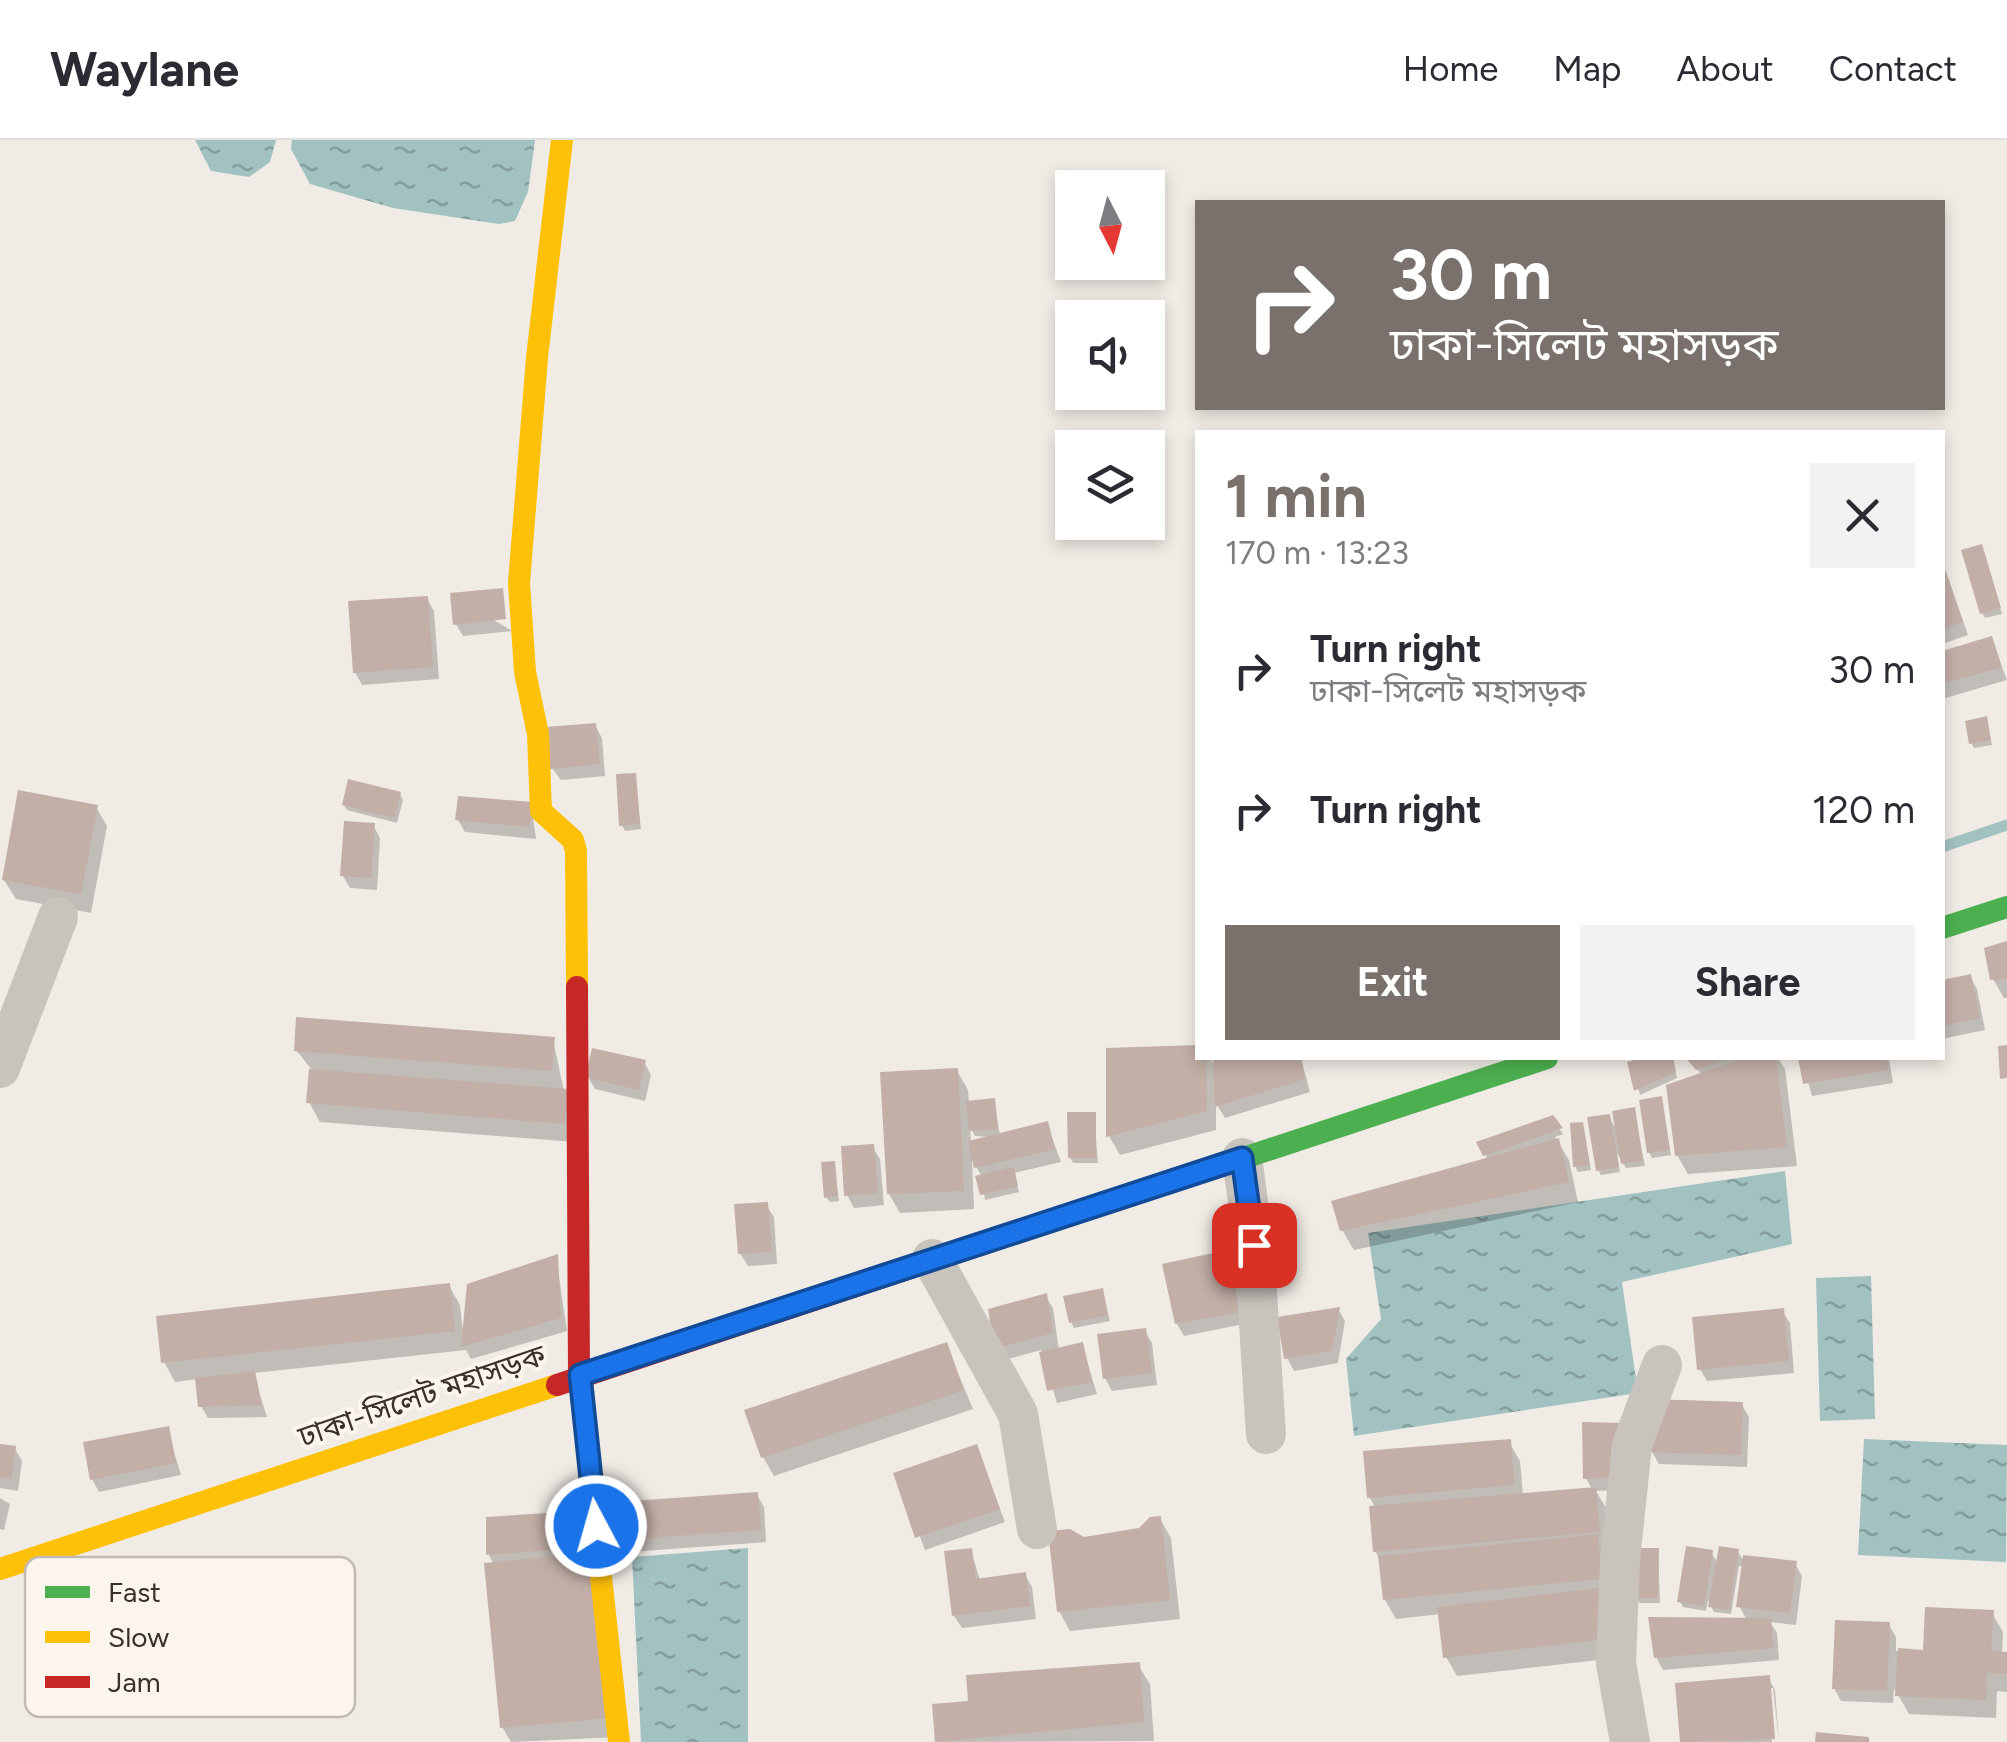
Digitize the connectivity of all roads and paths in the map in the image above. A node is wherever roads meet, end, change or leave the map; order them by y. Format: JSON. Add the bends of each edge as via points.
{"nodes":[{"id":1,"x":562,"y":140,"type":"edge"},
{"id":2,"x":2007,"y":906,"type":"edge"},
{"id":3,"x":58,"y":917,"type":"dead end"},
{"id":4,"x":1945,"y":927,"type":"edge"},
{"id":5,"x":1542,"y":1060,"type":"edge"},
{"id":6,"x":0,"y":1068,"type":"edge"},
{"id":7,"x":1242,"y":1158,"type":"junction"},
{"id":8,"x":932,"y":1259,"type":"junction"},
{"id":9,"x":1662,"y":1365,"type":"dead end"},
{"id":10,"x":580,"y":1375,"type":"junction"},
{"id":11,"x":1266,"y":1434,"type":"dead end"},
{"id":12,"x":1038,"y":1529,"type":"dead end"},
{"id":13,"x":36,"y":1557,"type":"edge"},
{"id":14,"x":25,"y":1561,"type":"edge"},
{"id":15,"x":0,"y":1569,"type":"edge"},
{"id":16,"x":618,"y":1742,"type":"edge"},
{"id":17,"x":1630,"y":1742,"type":"edge"}],
"edges":[{"from":1,"to":10,"type":"main road","via":[[519,583],[541,810],[576,851]]},
{"from":2,"to":4,"type":"main road"},
{"from":3,"to":6,"type":"street"},
{"from":5,"to":7,"type":"main road","name":"ঢাকা-সিলেট মহাসড়ক"},
{"from":7,"to":8,"type":"main road","name":"ঢাকা-সিলেট মহাসড়ক"},
{"from":7,"to":11,"type":"street"},
{"from":8,"to":10,"type":"main road","name":"ঢাকা-সিলেট মহাসড়ক"},
{"from":8,"to":12,"type":"street","via":[[1018,1414]]},
{"from":9,"to":17,"type":"street","via":[[1632,1445],[1620,1560],[1616,1664]]},
{"from":10,"to":13,"type":"main road","name":"ঢাকা-সিলেট মহাসড়ক"},
{"from":10,"to":16,"type":"main road"},
{"from":14,"to":15,"type":"main road","name":"ঢাকা-সিলেট মহাসড়ক"}]}
